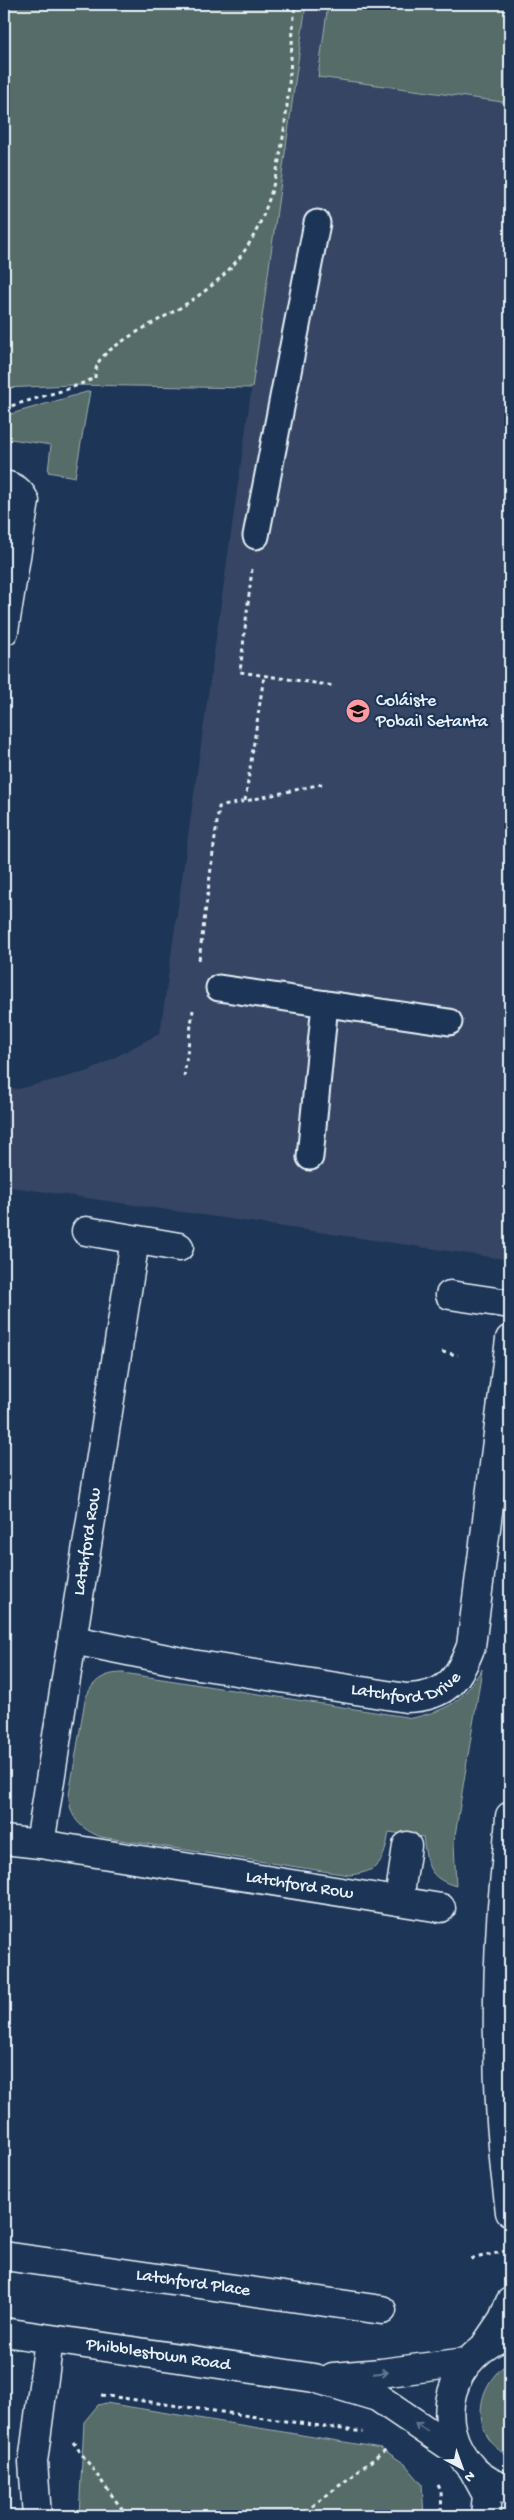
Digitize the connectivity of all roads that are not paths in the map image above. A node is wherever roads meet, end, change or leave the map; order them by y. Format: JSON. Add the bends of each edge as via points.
{"nodes":[{"id":1,"x":317,"y":223,"type":"dead end"},
{"id":2,"x":4,"y":486,"type":"edge"},
{"id":3,"x":256,"y":536,"type":"road end"},
{"id":4,"x":8,"y":582,"type":"edge"},
{"id":5,"x":4,"y":631,"type":"edge"},
{"id":6,"x":218,"y":988,"type":"dead end"},
{"id":7,"x":325,"y":1004,"type":"junction"},
{"id":8,"x":449,"y":1022,"type":"dead end"},
{"id":9,"x":310,"y":1157,"type":"dead end"},
{"id":10,"x":86,"y":1231,"type":"dead end"},
{"id":11,"x":135,"y":1240,"type":"junction"},
{"id":12,"x":179,"y":1247,"type":"dead end"},
{"id":13,"x":450,"y":1295,"type":"dead end"},
{"id":14,"x":510,"y":1304,"type":"edge"},
{"id":15,"x":510,"y":1339,"type":"edge"},
{"id":16,"x":73,"y":1640,"type":"junction"},
{"id":17,"x":510,"y":1816,"type":"edge"},
{"id":18,"x":4,"y":1840,"type":"edge"},
{"id":19,"x":40,"y":1844,"type":"junction"},
{"id":20,"x":407,"y":1846,"type":"dead end"},
{"id":21,"x":398,"y":1900,"type":"junction"},
{"id":22,"x":441,"y":1908,"type":"dead end"},
{"id":23,"x":510,"y":2212,"type":"edge"},
{"id":24,"x":4,"y":2256,"type":"edge"},
{"id":25,"x":510,"y":2302,"type":"edge"},
{"id":26,"x":382,"y":2310,"type":"dead end"},
{"id":27,"x":4,"y":2332,"type":"edge"},
{"id":28,"x":498,"y":2339,"type":"edge"},
{"id":29,"x":49,"y":2340,"type":"junction"},
{"id":30,"x":466,"y":2362,"type":"junction"},
{"id":31,"x":314,"y":2378,"type":"junction"},
{"id":32,"x":468,"y":2462,"type":"junction"},
{"id":33,"x":510,"y":2490,"type":"edge"},
{"id":34,"x":37,"y":2516,"type":"edge"},
{"id":35,"x":485,"y":2516,"type":"edge"}],
"edges":[{"from":1,"to":3,"type":"lane"},
{"from":2,"to":4,"type":"street","via":[[12,486],[25,501]]},
{"from":4,"to":5,"type":"street"},
{"from":6,"to":7,"type":"lane"},
{"from":7,"to":8,"type":"lane"},
{"from":7,"to":9,"type":"lane"},
{"from":10,"to":11,"type":"street"},
{"from":11,"to":12,"type":"street"},
{"from":11,"to":16,"type":"street","name":"Latchford Row"},
{"from":13,"to":14,"type":"street"},
{"from":15,"to":16,"type":"street","name":"Latchford Drive","via":[[471,1646],[463,1667],[450,1684],[437,1693],[406,1698],[211,1667]]},
{"from":16,"to":19,"type":"street","name":"Latchford Row"},
{"from":17,"to":23,"type":"street","via":[[501,1922],[498,2067],[502,2150]]},
{"from":18,"to":19,"type":"street","name":"Latchford Row"},
{"from":19,"to":21,"type":"street","name":"Latchford Row"},
{"from":20,"to":21,"type":"street"},
{"from":21,"to":22,"type":"street","name":"Latchford Row"},
{"from":24,"to":26,"type":"street","name":"Latchford Place"},
{"from":25,"to":28,"type":"street"},
{"from":27,"to":29,"type":"street","name":"Phibblestown Road"},
{"from":28,"to":30,"type":"street"},
{"from":29,"to":31,"type":"street","name":"Phibblestown Road"},
{"from":29,"to":34,"type":"street","via":[[33,2462]]},
{"from":31,"to":30,"type":"street","name":"Phibblestown Road","one_way":true,"via":[[381,2374]]},
{"from":30,"to":32,"type":"street","via":[[454,2384],[449,2408],[451,2432]]},
{"from":32,"to":31,"type":"street","name":"Phibblestown Road","one_way":true,"via":[[377,2396]]},
{"from":32,"to":33,"type":"street","name":"Phibblestown Road","via":[[492,2483]]},
{"from":32,"to":35,"type":"street","via":[[488,2495]]}]}
